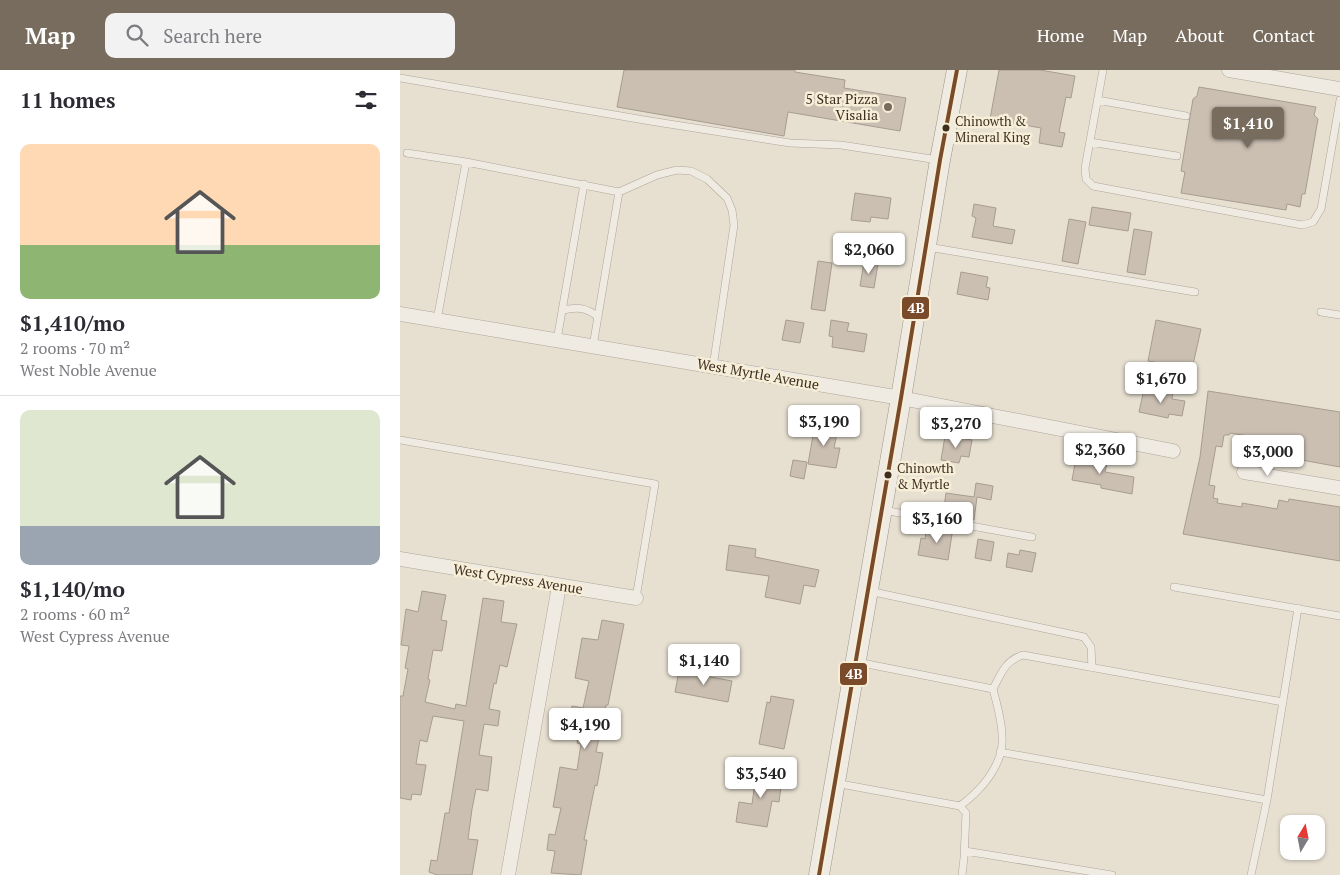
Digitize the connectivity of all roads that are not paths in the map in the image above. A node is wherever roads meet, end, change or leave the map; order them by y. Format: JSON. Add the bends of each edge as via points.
{"nodes":[{"id":1,"x":957,"y":70,"type":"edge"},
{"id":2,"x":1103,"y":70,"type":"edge"},
{"id":3,"x":1229,"y":70,"type":"edge"},
{"id":4,"x":400,"y":78,"type":"edge"},
{"id":5,"x":1340,"y":89,"type":"edge"},
{"id":6,"x":1098,"y":100,"type":"junction"},
{"id":7,"x":1340,"y":100,"type":"edge"},
{"id":8,"x":1186,"y":116,"type":"dead end"},
{"id":9,"x":1090,"y":142,"type":"junction"},
{"id":10,"x":407,"y":153,"type":"dead end"},
{"id":11,"x":1177,"y":156,"type":"dead end"},
{"id":12,"x":940,"y":160,"type":"junction"},
{"id":13,"x":466,"y":162,"type":"junction"},
{"id":14,"x":584,"y":184,"type":"junction"},
{"id":15,"x":619,"y":192,"type":"junction"},
{"id":16,"x":926,"y":247,"type":"junction"},
{"id":17,"x":1195,"y":292,"type":"dead end"},
{"id":18,"x":563,"y":310,"type":"junction"},
{"id":19,"x":1321,"y":312,"type":"dead end"},
{"id":20,"x":400,"y":314,"type":"edge"},
{"id":21,"x":1340,"y":315,"type":"edge"},
{"id":22,"x":598,"y":317,"type":"junction"},
{"id":23,"x":437,"y":320,"type":"junction"},
{"id":24,"x":557,"y":340,"type":"junction"},
{"id":25,"x":593,"y":346,"type":"junction"},
{"id":26,"x":713,"y":367,"type":"junction"},
{"id":27,"x":902,"y":398,"type":"junction"},
{"id":28,"x":400,"y":440,"type":"edge"},
{"id":29,"x":1173,"y":451,"type":"dead end"},
{"id":30,"x":1244,"y":472,"type":"dead end"},
{"id":31,"x":1340,"y":488,"type":"edge"},
{"id":32,"x":882,"y":510,"type":"junction"},
{"id":33,"x":1032,"y":537,"type":"dead end"},
{"id":34,"x":400,"y":560,"type":"edge"},
{"id":35,"x":559,"y":586,"type":"junction"},
{"id":36,"x":1174,"y":587,"type":"dead end"},
{"id":37,"x":868,"y":591,"type":"junction"},
{"id":38,"x":636,"y":598,"type":"joint"},
{"id":39,"x":1298,"y":608,"type":"junction"},
{"id":40,"x":1340,"y":616,"type":"edge"},
{"id":41,"x":856,"y":662,"type":"junction"},
{"id":42,"x":1092,"y":668,"type":"junction"},
{"id":43,"x":993,"y":688,"type":"junction"},
{"id":44,"x":1283,"y":702,"type":"junction"},
{"id":45,"x":1000,"y":752,"type":"junction"},
{"id":46,"x":835,"y":783,"type":"junction"},
{"id":47,"x":1267,"y":800,"type":"junction"},
{"id":48,"x":960,"y":806,"type":"junction"},
{"id":49,"x":965,"y":852,"type":"junction"},
{"id":50,"x":508,"y":875,"type":"edge"},
{"id":51,"x":819,"y":875,"type":"edge"},
{"id":52,"x":962,"y":875,"type":"edge"},
{"id":53,"x":1112,"y":875,"type":"edge"},
{"id":54,"x":1252,"y":875,"type":"edge"}],
"edges":[{"from":1,"to":12,"type":"street"},
{"from":2,"to":6,"type":"lane"},
{"from":3,"to":5,"type":"street"},
{"from":4,"to":12,"type":"lane","via":[[790,143],[841,145]]},
{"from":6,"to":8,"type":"lane"},
{"from":6,"to":9,"type":"lane"},
{"from":7,"to":9,"type":"lane","via":[[1321,209],[1313,222],[1302,225],[1093,186],[1086,179]]},
{"from":9,"to":11,"type":"lane"},
{"from":10,"to":13,"type":"lane"},
{"from":12,"to":16,"type":"street"},
{"from":13,"to":14,"type":"lane"},
{"from":13,"to":23,"type":"lane"},
{"from":14,"to":15,"type":"lane"},
{"from":14,"to":18,"type":"lane"},
{"from":15,"to":22,"type":"lane"},
{"from":15,"to":26,"type":"lane","via":[[656,175],[677,170],[691,171],[707,179],[727,198],[734,224]]},
{"from":16,"to":17,"type":"lane"},
{"from":16,"to":27,"type":"street"},
{"from":18,"to":22,"type":"lane","via":[[585,309]]},
{"from":18,"to":24,"type":"lane"},
{"from":19,"to":21,"type":"lane"},
{"from":20,"to":23,"type":"street","name":"West Myrtle Avenue"},
{"from":22,"to":25,"type":"lane"},
{"from":23,"to":24,"type":"street","name":"West Myrtle Avenue"},
{"from":24,"to":25,"type":"street","name":"West Myrtle Avenue"},
{"from":25,"to":26,"type":"street","name":"West Myrtle Avenue"},
{"from":26,"to":27,"type":"street","name":"West Myrtle Avenue"},
{"from":27,"to":29,"type":"street","name":"West Myrtle Avenue"},
{"from":27,"to":32,"type":"street"},
{"from":28,"to":38,"type":"lane","via":[[655,484]]},
{"from":30,"to":31,"type":"street"},
{"from":32,"to":33,"type":"lane"},
{"from":32,"to":37,"type":"street"},
{"from":34,"to":35,"type":"street","name":"West Cypress Avenue"},
{"from":35,"to":38,"type":"street","name":"West Cypress Avenue"},
{"from":35,"to":50,"type":"street"},
{"from":36,"to":39,"type":"lane"},
{"from":37,"to":41,"type":"street"},
{"from":37,"to":42,"type":"lane","via":[[1084,637],[1091,647]]},
{"from":39,"to":40,"type":"lane"},
{"from":39,"to":44,"type":"lane"},
{"from":41,"to":43,"type":"lane"},
{"from":41,"to":46,"type":"street"},
{"from":42,"to":43,"type":"lane","via":[[1023,655],[1012,659]]},
{"from":42,"to":44,"type":"lane"},
{"from":43,"to":45,"type":"lane","via":[[999,712]]},
{"from":44,"to":47,"type":"lane"},
{"from":45,"to":47,"type":"lane"},
{"from":45,"to":48,"type":"lane","via":[[1000,758],[977,793]]},
{"from":46,"to":48,"type":"lane"},
{"from":46,"to":51,"type":"street"},
{"from":47,"to":54,"type":"lane"},
{"from":48,"to":49,"type":"lane","via":[[966,813]]},
{"from":49,"to":52,"type":"lane"},
{"from":49,"to":53,"type":"lane"}]}
